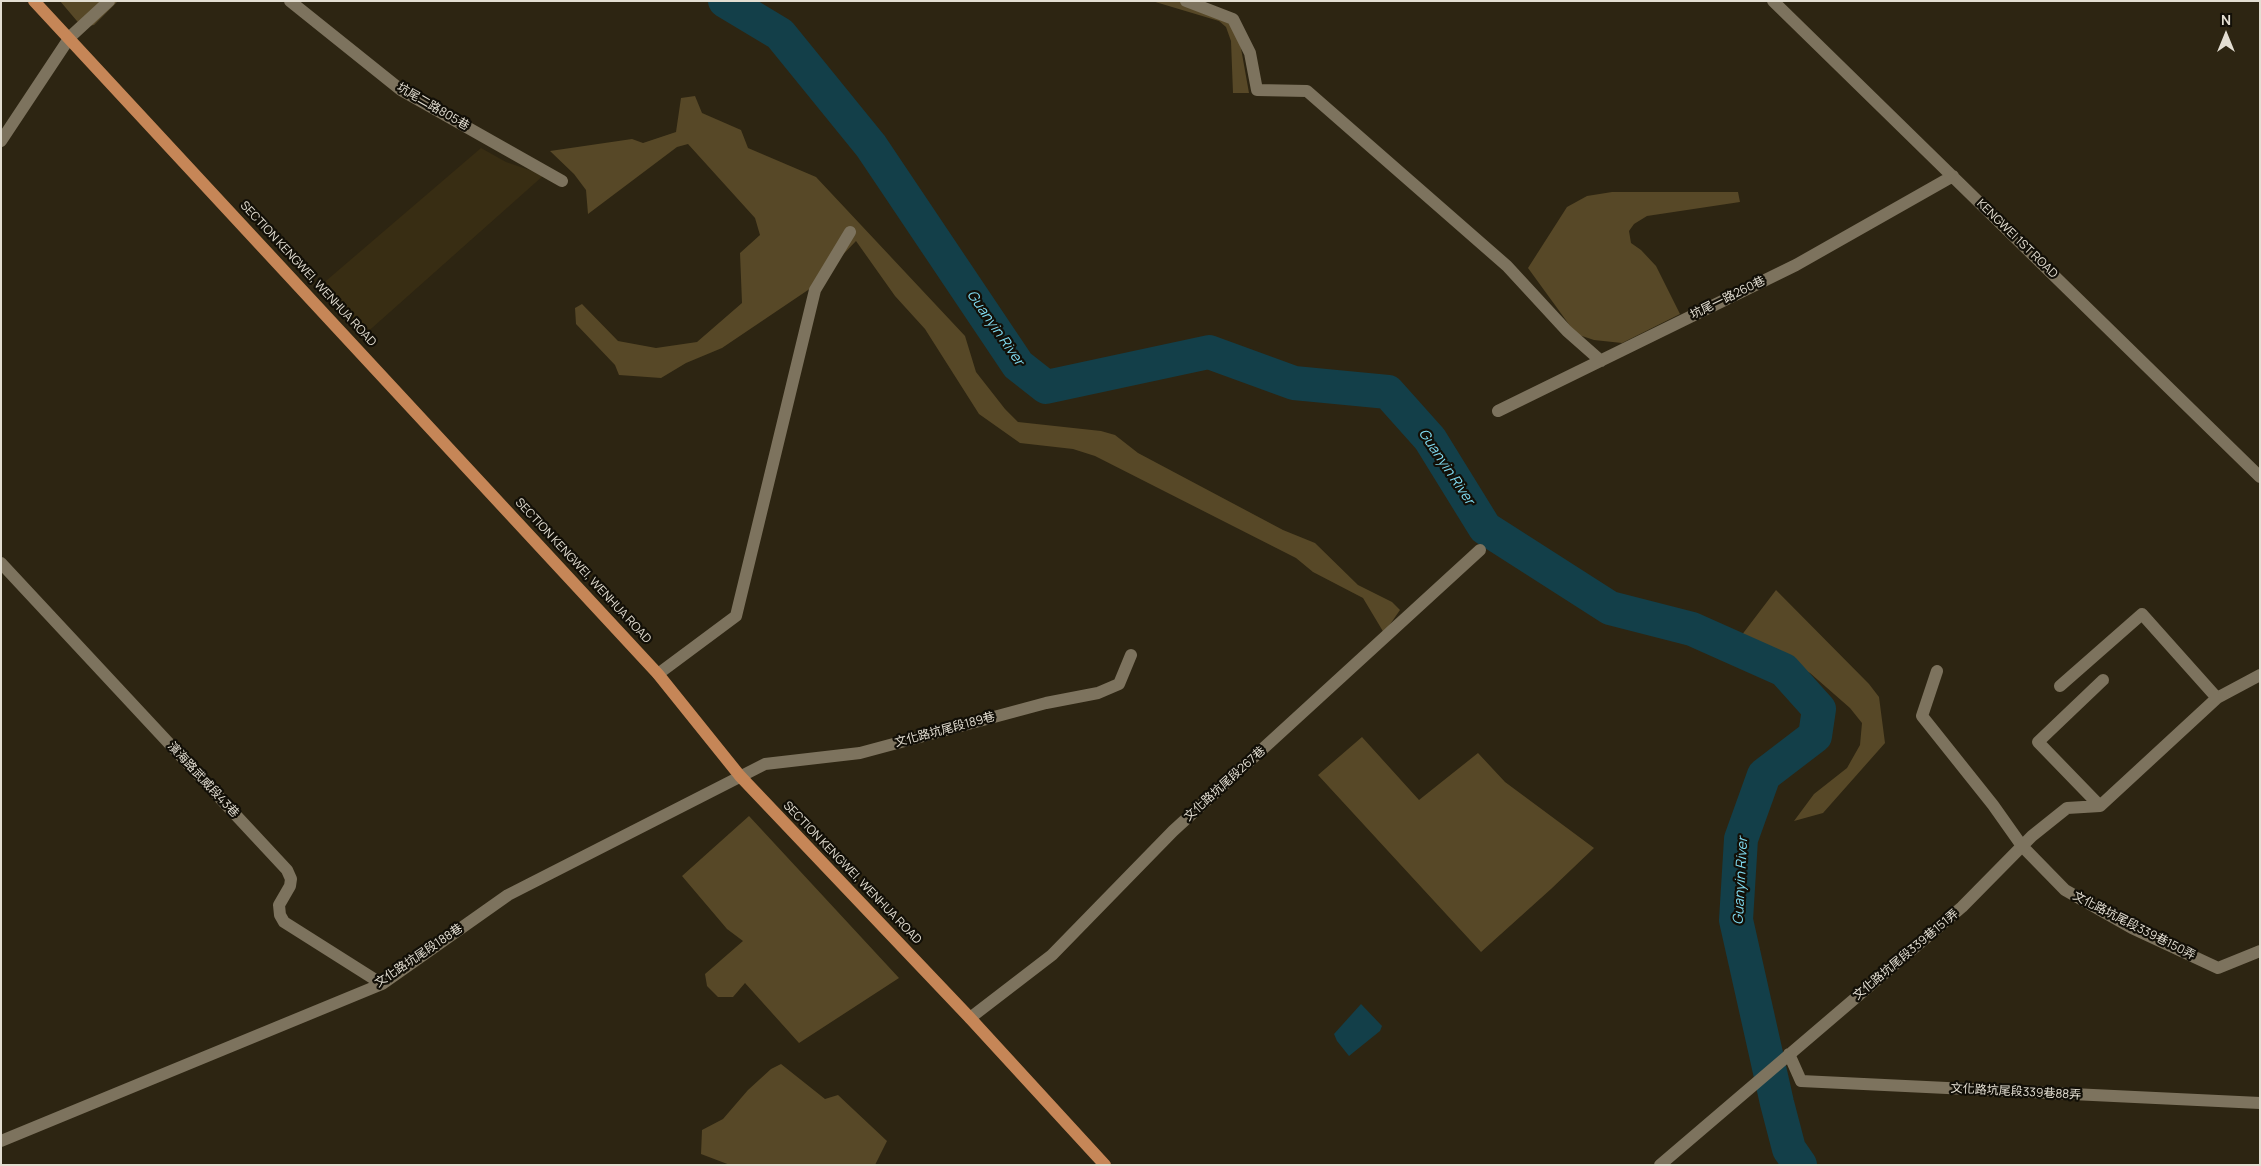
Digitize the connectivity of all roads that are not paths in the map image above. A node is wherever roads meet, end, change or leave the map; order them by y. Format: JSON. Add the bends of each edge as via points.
{"nodes":[{"id":1,"x":34,"y":1,"type":"edge"},
{"id":2,"x":109,"y":1,"type":"edge"},
{"id":3,"x":290,"y":1,"type":"edge"},
{"id":4,"x":1186,"y":1,"type":"edge"},
{"id":5,"x":1774,"y":1,"type":"edge"},
{"id":6,"x":70,"y":37,"type":"junction"},
{"id":7,"x":1,"y":141,"type":"edge"},
{"id":8,"x":1953,"y":176,"type":"junction"},
{"id":9,"x":562,"y":180,"type":"dead end"},
{"id":10,"x":850,"y":232,"type":"dead end"},
{"id":11,"x":1601,"y":361,"type":"junction"},
{"id":12,"x":1498,"y":411,"type":"dead end"},
{"id":13,"x":2260,"y":477,"type":"edge"},
{"id":14,"x":1480,"y":550,"type":"dead end"},
{"id":15,"x":1,"y":563,"type":"edge"},
{"id":16,"x":1131,"y":655,"type":"dead end"},
{"id":17,"x":1936,"y":671,"type":"dead end"},
{"id":18,"x":658,"y":674,"type":"junction"},
{"id":19,"x":2260,"y":675,"type":"edge"},
{"id":20,"x":2103,"y":680,"type":"dead end"},
{"id":21,"x":2060,"y":686,"type":"dead end"},
{"id":22,"x":2217,"y":698,"type":"junction"},
{"id":23,"x":740,"y":776,"type":"junction"},
{"id":24,"x":2100,"y":806,"type":"junction"},
{"id":25,"x":2022,"y":846,"type":"junction"},
{"id":26,"x":2260,"y":951,"type":"edge"},
{"id":27,"x":382,"y":984,"type":"junction"},
{"id":28,"x":970,"y":1018,"type":"junction"},
{"id":29,"x":1787,"y":1057,"type":"junction"},
{"id":30,"x":2260,"y":1104,"type":"edge"},
{"id":31,"x":1,"y":1141,"type":"edge"},
{"id":32,"x":1105,"y":1165,"type":"edge"},
{"id":33,"x":1660,"y":1165,"type":"edge"}],
"edges":[{"from":1,"to":6,"type":"main road","name":"SECTION KENGWEI, WENHUA ROAD"},
{"from":2,"to":6,"type":"street"},
{"from":3,"to":9,"type":"street","name":"坑尾二路805巷","via":[[401,90]]},
{"from":4,"to":11,"type":"street","via":[[1233,18],[1250,53],[1257,90],[1307,91],[1508,266],[1567,331]]},
{"from":5,"to":8,"type":"street","name":"KENGWEI 1ST ROAD"},
{"from":6,"to":7,"type":"street"},
{"from":6,"to":18,"type":"main road","name":"SECTION KENGWEI, WENHUA ROAD"},
{"from":8,"to":11,"type":"street","name":"坑尾一路260巷","via":[[1796,265]]},
{"from":8,"to":13,"type":"street","name":"KENGWEI 1ST ROAD"},
{"from":10,"to":18,"type":"street","via":[[815,290],[736,616]]},
{"from":11,"to":12,"type":"street","name":"坑尾一路260巷"},
{"from":14,"to":28,"type":"street","name":"文化路坑尾段267巷","via":[[1173,831],[1052,955]]},
{"from":15,"to":27,"type":"street","name":"濱海路武威段43巷","via":[[287,870],[290,886],[279,905],[284,922]]},
{"from":16,"to":23,"type":"street","name":"文化路坑尾段189巷","via":[[1119,684],[1098,693],[1046,703],[860,753],[765,764]]},
{"from":17,"to":25,"type":"street","via":[[1922,716]]},
{"from":18,"to":23,"type":"main road","name":"SECTION KENGWEI, WENHUA ROAD"},
{"from":19,"to":22,"type":"street"},
{"from":20,"to":24,"type":"street","via":[[2038,742]]},
{"from":21,"to":22,"type":"street","via":[[2142,614]]},
{"from":22,"to":24,"type":"street"},
{"from":23,"to":27,"type":"street","name":"文化路坑尾段188巷","via":[[508,896]]},
{"from":23,"to":28,"type":"main road","name":"SECTION KENGWEI, WENHUA ROAD"},
{"from":24,"to":25,"type":"street","name":"文化路坑尾段339巷151弄","via":[[2066,808]]},
{"from":25,"to":26,"type":"street","name":"文化路坑尾段339巷150弄","via":[[2065,890],[2132,928],[2218,968]]},
{"from":25,"to":29,"type":"street","name":"文化路坑尾段339巷151弄","via":[[1962,906]]},
{"from":27,"to":31,"type":"street","name":"文化路坑尾段188巷"},
{"from":28,"to":32,"type":"main road","name":"SECTION KENGWEI, WENHUA ROAD"},
{"from":29,"to":30,"type":"street","name":"文化路坑尾段339巷88弄","via":[[1801,1081]]},
{"from":29,"to":33,"type":"street","name":"文化路坑尾段339巷151弄"}]}
